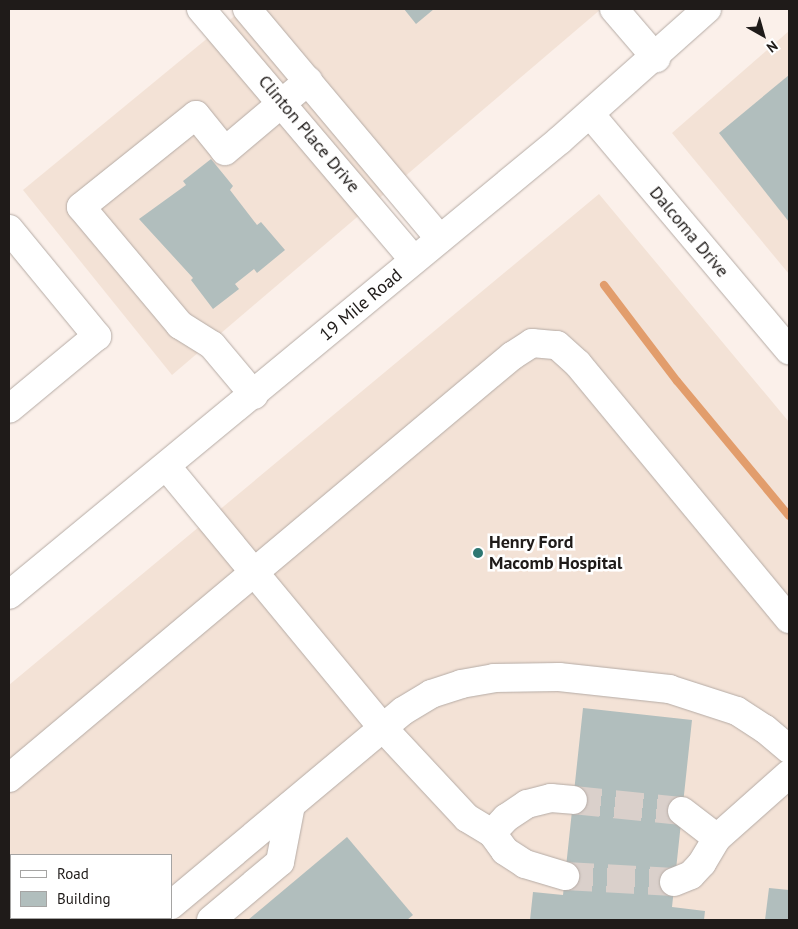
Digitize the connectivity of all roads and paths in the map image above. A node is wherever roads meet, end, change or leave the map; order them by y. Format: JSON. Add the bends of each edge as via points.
{"nodes":[{"id":1,"x":201,"y":9,"type":"edge"},
{"id":2,"x":247,"y":9,"type":"edge"},
{"id":3,"x":614,"y":9,"type":"edge"},
{"id":4,"x":708,"y":9,"type":"edge"},
{"id":5,"x":656,"y":58,"type":"junction"},
{"id":6,"x":308,"y":82,"type":"junction"},
{"id":7,"x":283,"y":103,"type":"junction"},
{"id":8,"x":590,"y":114,"type":"junction"},
{"id":9,"x":9,"y":229,"type":"edge"},
{"id":10,"x":440,"y":240,"type":"junction"},
{"id":11,"x":414,"y":260,"type":"junction"},
{"id":12,"x":788,"y":347,"type":"edge"},
{"id":13,"x":254,"y":395,"type":"junction"},
{"id":14,"x":9,"y":409,"type":"edge"},
{"id":15,"x":167,"y":467,"type":"junction"},
{"id":16,"x":253,"y":575,"type":"junction"},
{"id":17,"x":9,"y":595,"type":"edge"},
{"id":18,"x":789,"y":618,"type":"edge"},
{"id":19,"x":383,"y":728,"type":"junction"},
{"id":20,"x":789,"y":749,"type":"edge"},
{"id":21,"x":789,"y":774,"type":"edge"},
{"id":22,"x":9,"y":778,"type":"edge"},
{"id":23,"x":573,"y":800,"type":"tunnel mouth"},
{"id":24,"x":290,"y":805,"type":"junction"},
{"id":25,"x":682,"y":811,"type":"tunnel mouth"},
{"id":26,"x":492,"y":833,"type":"junction"},
{"id":27,"x":717,"y":838,"type":"junction"},
{"id":28,"x":565,"y":876,"type":"tunnel mouth"},
{"id":29,"x":674,"y":882,"type":"tunnel mouth"},
{"id":30,"x":172,"y":904,"type":"edge"},
{"id":31,"x":211,"y":920,"type":"edge"}],
"edges":[{"from":1,"to":7,"type":"street","name":"Clinton Place Drive"},
{"from":2,"to":6,"type":"street","name":"Clinton Place Drive"},
{"from":3,"to":5,"type":"street"},
{"from":4,"to":5,"type":"street","name":"19 Mile Road"},
{"from":5,"to":8,"type":"street","name":"19 Mile Road"},
{"from":6,"to":7,"type":"street"},
{"from":6,"to":10,"type":"street","name":"Clinton Place Drive"},
{"from":7,"to":11,"type":"street","name":"Clinton Place Drive"},
{"from":7,"to":13,"type":"street","via":[[225,151],[196,115],[81,207],[180,325],[212,345]]},
{"from":8,"to":10,"type":"street","name":"19 Mile Road"},
{"from":8,"to":12,"type":"street","name":"Dalcoma Drive"},
{"from":9,"to":14,"type":"street","via":[[97,336]]},
{"from":10,"to":11,"type":"street","name":"19 Mile Road"},
{"from":11,"to":13,"type":"street","name":"19 Mile Road"},
{"from":13,"to":15,"type":"street","name":"19 Mile Road"},
{"from":15,"to":16,"type":"street"},
{"from":15,"to":17,"type":"street","name":"19 Mile Road"},
{"from":16,"to":18,"type":"street","via":[[512,356],[532,343],[544,342],[557,345],[578,364]]},
{"from":16,"to":19,"type":"street"},
{"from":16,"to":22,"type":"street"},
{"from":19,"to":20,"type":"street","via":[[431,694],[461,684],[494,678],[558,677],[630,683],[704,698],[750,719]]},
{"from":19,"to":24,"type":"street"},
{"from":19,"to":26,"type":"street","via":[[468,818]]},
{"from":21,"to":27,"type":"street"},
{"from":23,"to":26,"type":"street","via":[[551,798],[527,804],[506,818]]},
{"from":24,"to":30,"type":"street"},
{"from":24,"to":31,"type":"street","via":[[280,862]]},
{"from":25,"to":27,"type":"street"},
{"from":26,"to":28,"type":"street","via":[[505,851],[525,864]]},
{"from":27,"to":29,"type":"street","via":[[702,864]]}]}
